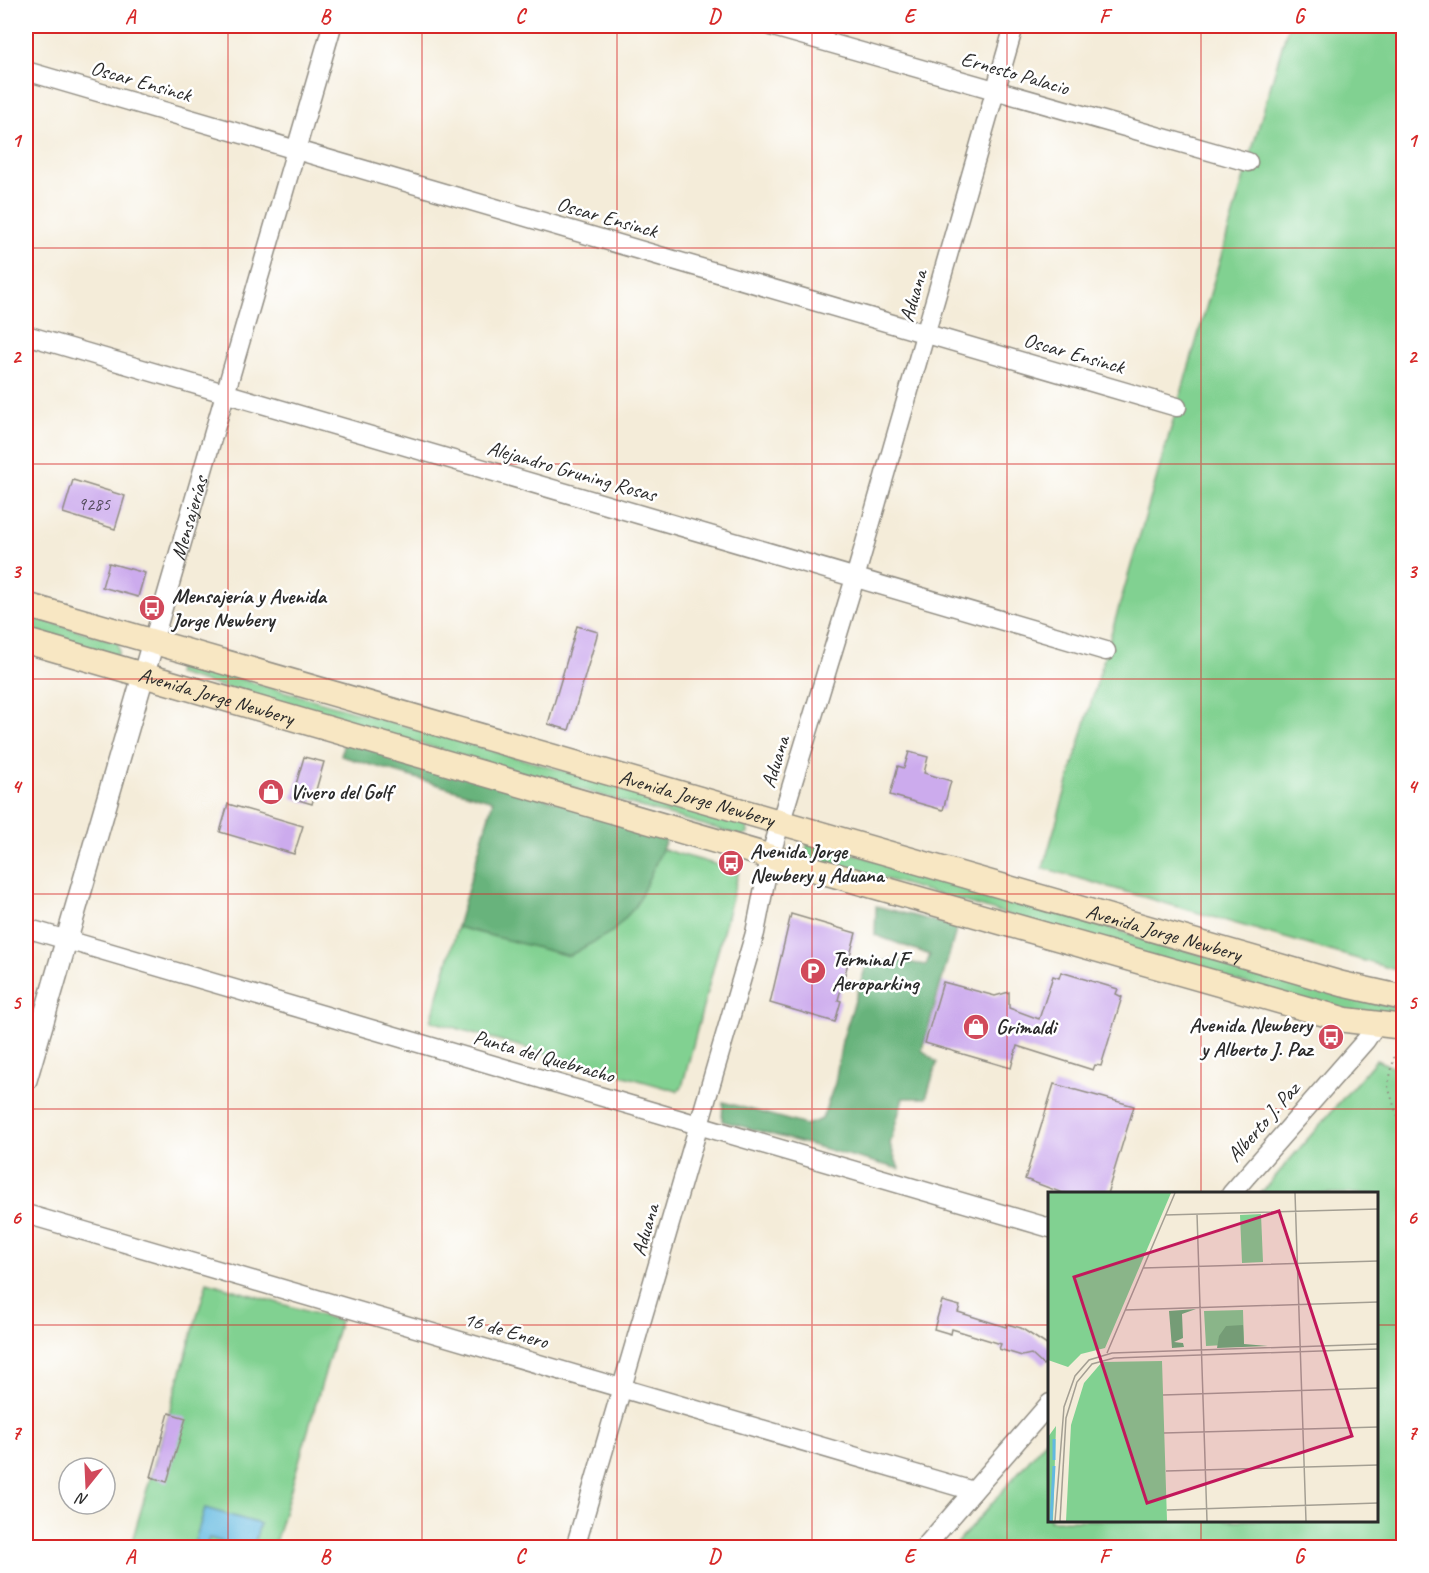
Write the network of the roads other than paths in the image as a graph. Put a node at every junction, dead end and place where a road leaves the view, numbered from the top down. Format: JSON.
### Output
{"nodes":[{"id":1,"x":332,"y":26,"type":"edge"},
{"id":2,"x":770,"y":26,"type":"edge"},
{"id":3,"x":1014,"y":26,"type":"edge"},
{"id":4,"x":26,"y":70,"type":"edge"},
{"id":5,"x":996,"y":91,"type":"junction"},
{"id":6,"x":296,"y":150,"type":"junction"},
{"id":7,"x":1248,"y":162,"type":"dead end"},
{"id":8,"x":926,"y":333,"type":"junction"},
{"id":9,"x":26,"y":334,"type":"edge"},
{"id":10,"x":225,"y":393,"type":"junction"},
{"id":11,"x":1177,"y":407,"type":"dead end"},
{"id":12,"x":855,"y":578,"type":"junction"},
{"id":13,"x":26,"y":605,"type":"edge"},
{"id":14,"x":26,"y":641,"type":"edge"},
{"id":15,"x":153,"y":642,"type":"junction"},
{"id":16,"x":1106,"y":651,"type":"dead end"},
{"id":17,"x":143,"y":675,"type":"junction"},
{"id":18,"x":780,"y":824,"type":"junction"},
{"id":19,"x":770,"y":857,"type":"junction"},
{"id":20,"x":26,"y":928,"type":"edge"},
{"id":21,"x":66,"y":940,"type":"junction"},
{"id":22,"x":1404,"y":998,"type":"edge"},
{"id":23,"x":1376,"y":1025,"type":"junction"},
{"id":24,"x":1402,"y":1027,"type":"edge"},
{"id":25,"x":26,"y":1080,"type":"edge"},
{"id":26,"x":700,"y":1125,"type":"junction"},
{"id":27,"x":1233,"y":1192,"type":"edge"},
{"id":28,"x":26,"y":1214,"type":"edge"},
{"id":29,"x":1048,"y":1227,"type":"edge"},
{"id":30,"x":622,"y":1387,"type":"junction"},
{"id":31,"x":1048,"y":1405,"type":"edge"},
{"id":32,"x":973,"y":1491,"type":"junction"},
{"id":33,"x":575,"y":1548,"type":"edge"},
{"id":34,"x":924,"y":1548,"type":"edge"}],
"edges":[{"from":1,"to":6,"type":"street","name":"Mensajerías"},
{"from":2,"to":5,"type":"street","name":"Ernesto Palacio"},
{"from":3,"to":5,"type":"street","name":"Aduana"},
{"from":4,"to":6,"type":"street","name":"Oscar Ensinck"},
{"from":5,"to":7,"type":"street","name":"Ernesto Palacio"},
{"from":5,"to":8,"type":"street","name":"Aduana"},
{"from":6,"to":8,"type":"street","name":"Oscar Ensinck"},
{"from":6,"to":10,"type":"street","name":"Mensajerías"},
{"from":8,"to":11,"type":"street","name":"Oscar Ensinck"},
{"from":8,"to":12,"type":"street","name":"Aduana"},
{"from":9,"to":10,"type":"street","name":"Alejandro Gruning Rosas"},
{"from":10,"to":12,"type":"street","name":"Alejandro Gruning Rosas"},
{"from":10,"to":15,"type":"street","name":"Mensajerías"},
{"from":12,"to":16,"type":"street","name":"Alejandro Gruning Rosas"},
{"from":12,"to":18,"type":"street","name":"Aduana"},
{"from":13,"to":15,"type":"main road","name":"Avenida Jorge Newbery"},
{"from":14,"to":17,"type":"main road","name":"Avenida Jorge Newbery"},
{"from":15,"to":17,"type":"street","name":"Mensajerías"},
{"from":15,"to":18,"type":"main road","name":"Avenida Jorge Newbery"},
{"from":17,"to":19,"type":"main road","name":"Avenida Jorge Newbery"},
{"from":17,"to":21,"type":"street","name":"Mensajerías"},
{"from":18,"to":19,"type":"street","name":"Aduana"},
{"from":18,"to":22,"type":"main road","name":"Avenida Jorge Newbery"},
{"from":19,"to":23,"type":"main road","name":"Avenida Jorge Newbery"},
{"from":19,"to":26,"type":"street","name":"Aduana"},
{"from":20,"to":21,"type":"street","name":"Punta del Quebracho"},
{"from":21,"to":25,"type":"street","name":"Mensajerías"},
{"from":21,"to":26,"type":"street","name":"Punta del Quebracho"},
{"from":23,"to":24,"type":"main road","name":"Avenida Jorge Newbery"},
{"from":23,"to":27,"type":"street","name":"Alberto J. Paz"},
{"from":26,"to":29,"type":"street","name":"Punta del Quebracho"},
{"from":26,"to":30,"type":"street","name":"Aduana"},
{"from":28,"to":30,"type":"street","name":"16 de Enero"},
{"from":30,"to":32,"type":"street","name":"16 de Enero"},
{"from":30,"to":33,"type":"street","name":"Aduana"},
{"from":31,"to":32,"type":"street"},
{"from":32,"to":34,"type":"street"}]}
